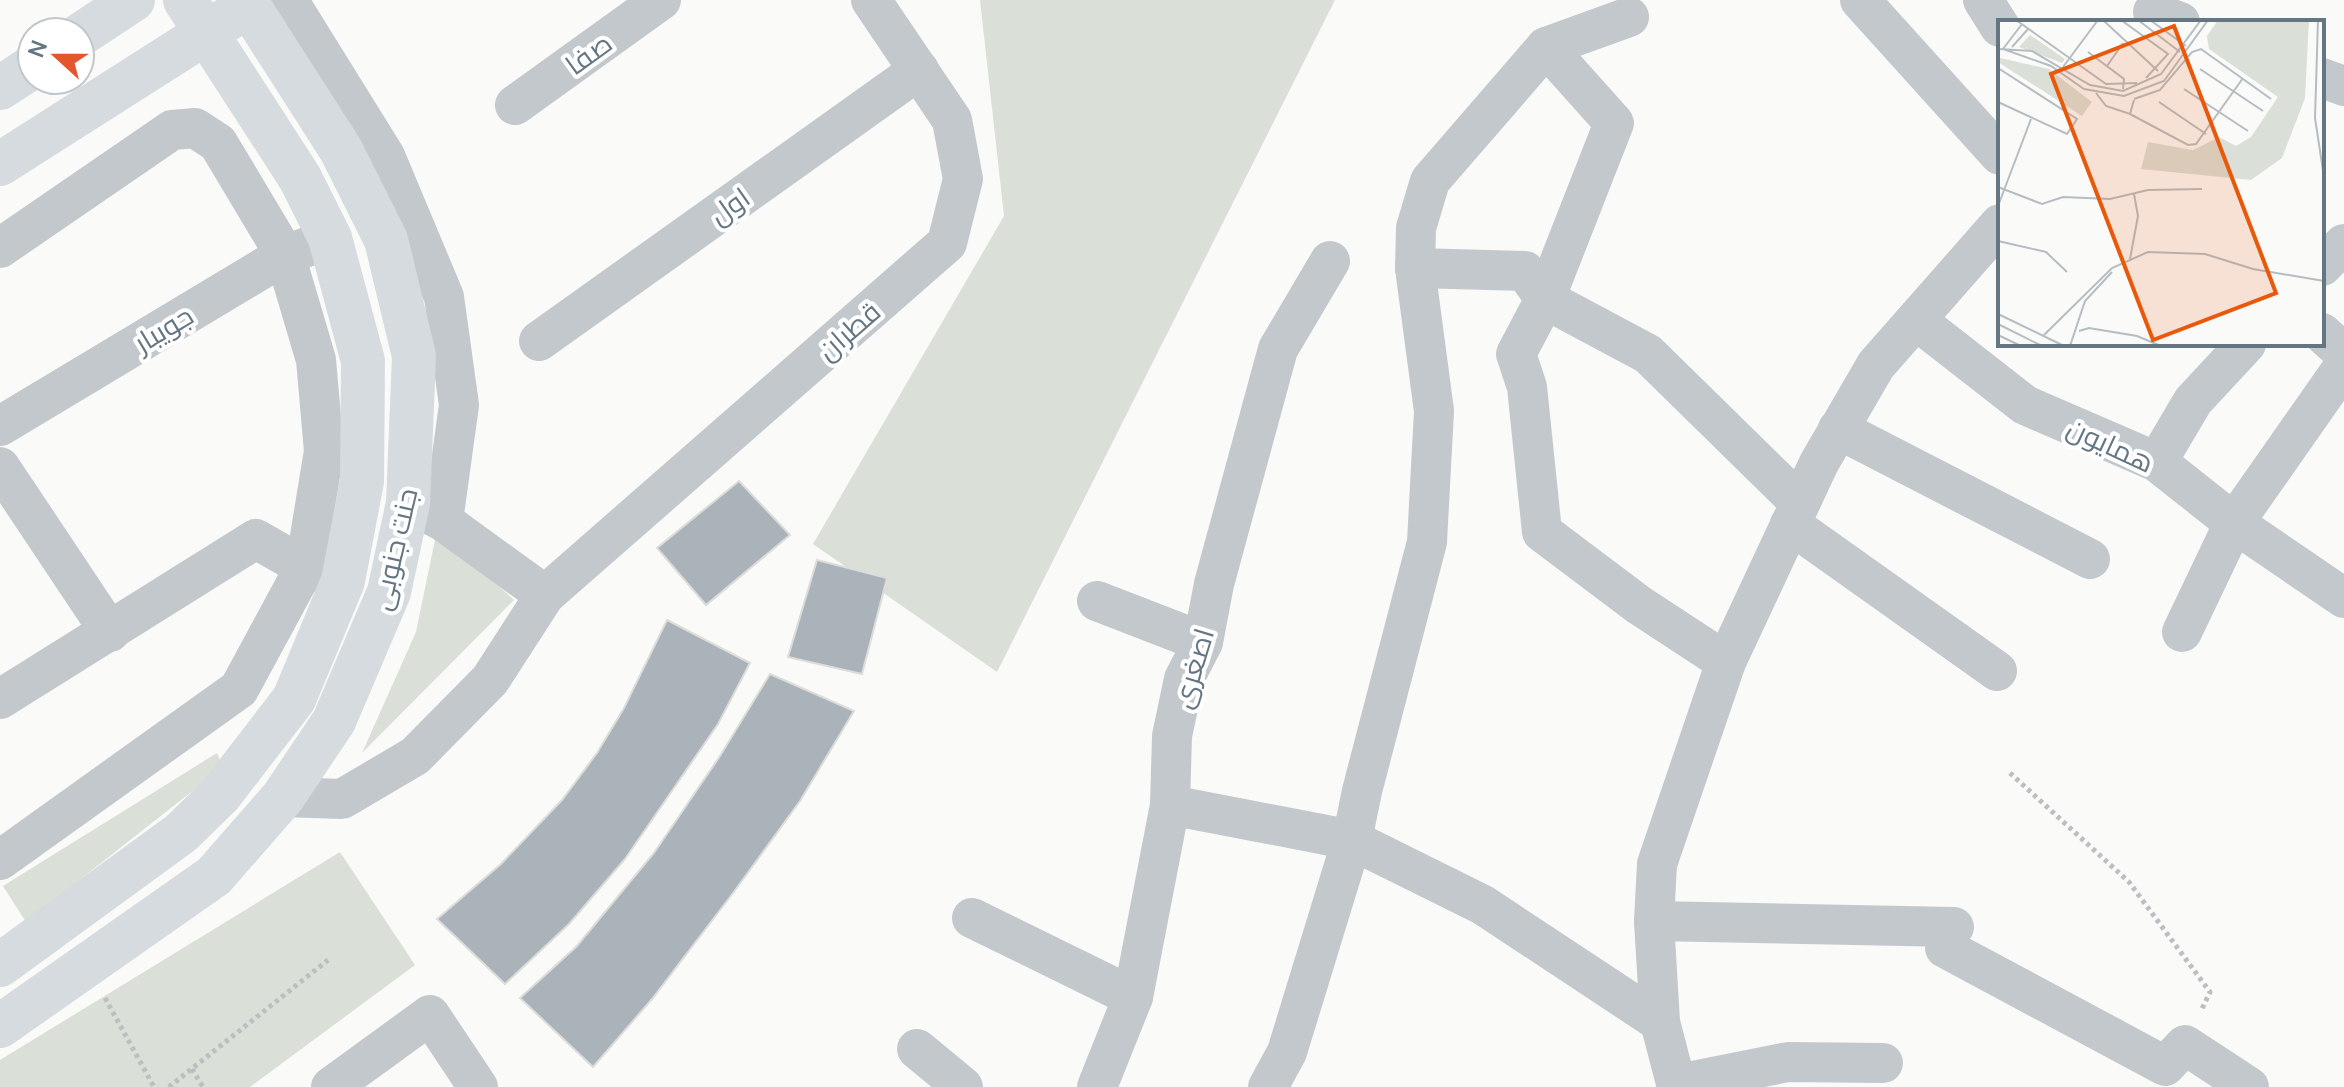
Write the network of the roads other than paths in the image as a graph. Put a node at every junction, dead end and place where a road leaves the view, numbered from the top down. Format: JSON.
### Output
{"nodes":[{"id":1,"x":133,"y":0,"type":"edge"},
{"id":2,"x":661,"y":0,"type":"edge"},
{"id":3,"x":871,"y":0,"type":"edge"},
{"id":4,"x":1860,"y":0,"type":"edge"},
{"id":5,"x":1983,"y":0,"type":"edge"},
{"id":6,"x":261,"y":2,"type":"edge"},
{"id":7,"x":196,"y":16,"type":"edge"},
{"id":8,"x":1629,"y":17,"type":"dead end"},
{"id":9,"x":96,"y":24,"type":"edge"},
{"id":10,"x":1998,"y":24,"type":"edge"},
{"id":11,"x":1546,"y":47,"type":"junction"},
{"id":12,"x":919,"y":70,"type":"junction"},
{"id":13,"x":2324,"y":79,"type":"edge"},
{"id":14,"x":2344,"y":86,"type":"edge"},
{"id":15,"x":515,"y":105,"type":"dead end"},
{"id":16,"x":1998,"y":153,"type":"edge"},
{"id":17,"x":0,"y":164,"type":"edge"},
{"id":18,"x":1998,"y":226,"type":"edge"},
{"id":19,"x":330,"y":238,"type":"junction"},
{"id":20,"x":2344,"y":244,"type":"edge"},
{"id":21,"x":0,"y":248,"type":"edge"},
{"id":22,"x":285,"y":255,"type":"junction"},
{"id":23,"x":1330,"y":261,"type":"dead end"},
{"id":24,"x":2324,"y":264,"type":"edge"},
{"id":25,"x":1415,"y":268,"type":"junction"},
{"id":26,"x":1545,"y":299,"type":"junction"},
{"id":27,"x":1916,"y":320,"type":"junction"},
{"id":28,"x":2324,"y":335,"type":"edge"},
{"id":29,"x":539,"y":341,"type":"dead end"},
{"id":30,"x":2244,"y":346,"type":"edge"},
{"id":31,"x":2344,"y":353,"type":"edge"},
{"id":32,"x":2344,"y":366,"type":"edge"},
{"id":33,"x":0,"y":426,"type":"edge"},
{"id":34,"x":1838,"y":429,"type":"junction"},
{"id":35,"x":2157,"y":462,"type":"junction"},
{"id":36,"x":0,"y":467,"type":"edge"},
{"id":37,"x":426,"y":512,"type":"junction"},
{"id":38,"x":1795,"y":514,"type":"junction"},
{"id":39,"x":2234,"y":523,"type":"junction"},
{"id":40,"x":2090,"y":559,"type":"dead end"},
{"id":41,"x":324,"y":574,"type":"junction"},
{"id":42,"x":545,"y":595,"type":"junction"},
{"id":43,"x":2344,"y":598,"type":"edge"},
{"id":44,"x":1097,"y":601,"type":"dead end"},
{"id":45,"x":110,"y":632,"type":"junction"},
{"id":46,"x":2182,"y":632,"type":"dead end"},
{"id":47,"x":1203,"y":642,"type":"junction"},
{"id":48,"x":1726,"y":662,"type":"junction"},
{"id":49,"x":1997,"y":671,"type":"dead end"},
{"id":50,"x":0,"y":699,"type":"edge"},
{"id":51,"x":283,"y":797,"type":"junction"},
{"id":52,"x":1170,"y":805,"type":"junction"},
{"id":53,"x":1352,"y":840,"type":"junction"},
{"id":54,"x":0,"y":860,"type":"edge"},
{"id":55,"x":972,"y":918,"type":"dead end"},
{"id":56,"x":1654,"y":921,"type":"junction"},
{"id":57,"x":0,"y":965,"type":"edge"},
{"id":58,"x":1133,"y":997,"type":"junction"},
{"id":59,"x":1660,"y":1022,"type":"junction"},
{"id":60,"x":0,"y":1026,"type":"edge"},
{"id":61,"x":917,"y":1049,"type":"dead end"},
{"id":62,"x":1883,"y":1063,"type":"dead end"},
{"id":63,"x":1677,"y":1086,"type":"edge"},
{"id":64,"x":331,"y":1087,"type":"edge"},
{"id":65,"x":478,"y":1087,"type":"edge"},
{"id":66,"x":963,"y":1087,"type":"edge"},
{"id":67,"x":1097,"y":1087,"type":"edge"},
{"id":68,"x":1268,"y":1087,"type":"edge"},
{"id":69,"x":2249,"y":1087,"type":"edge"}],
"edges":[{"from":1,"to":9,"type":"main road"},
{"from":2,"to":15,"type":"street","name":"صفا"},
{"from":3,"to":12,"type":"street","name":"قطران"},
{"from":4,"to":16,"type":"street"},
{"from":5,"to":10,"type":"street"},
{"from":6,"to":7,"type":"main road"},
{"from":6,"to":37,"type":"main road","name":"جنت جنوبی"},
{"from":7,"to":17,"type":"main road"},
{"from":7,"to":19,"type":"main road","name":"جنت جنوبی"},
{"from":8,"to":11,"type":"street"},
{"from":11,"to":25,"type":"street"},
{"from":11,"to":26,"type":"street"},
{"from":12,"to":29,"type":"street","name":"اول"},
{"from":12,"to":42,"type":"street","name":"قطران"},
{"from":13,"to":14,"type":"street"},
{"from":18,"to":27,"type":"street"},
{"from":19,"to":22,"type":"street","name":"جویبار"},
{"from":19,"to":41,"type":"main road","name":"جنت جنوبی"},
{"from":20,"to":24,"type":"street"},
{"from":21,"to":22,"type":"street"},
{"from":22,"to":33,"type":"street","name":"جویبار"},
{"from":22,"to":41,"type":"street"},
{"from":23,"to":47,"type":"street","name":"اصغری"},
{"from":25,"to":26,"type":"street"},
{"from":25,"to":53,"type":"street"},
{"from":26,"to":38,"type":"street"},
{"from":26,"to":48,"type":"street"},
{"from":27,"to":34,"type":"street"},
{"from":27,"to":35,"type":"street","name":"همایون"},
{"from":28,"to":31,"type":"street"},
{"from":30,"to":35,"type":"street"},
{"from":32,"to":39,"type":"street"},
{"from":34,"to":38,"type":"street"},
{"from":34,"to":40,"type":"street"},
{"from":35,"to":39,"type":"street","name":"همایون"},
{"from":36,"to":45,"type":"street"},
{"from":37,"to":42,"type":"street"},
{"from":37,"to":51,"type":"main road","name":"جنت جنوبی"},
{"from":38,"to":48,"type":"street"},
{"from":38,"to":49,"type":"street"},
{"from":39,"to":43,"type":"street","name":"همایون"},
{"from":39,"to":46,"type":"street"},
{"from":41,"to":45,"type":"street"},
{"from":41,"to":54,"type":"street"},
{"from":41,"to":57,"type":"main road","name":"جنت جنوبی"},
{"from":42,"to":51,"type":"street","name":"قطران"},
{"from":44,"to":47,"type":"street"},
{"from":45,"to":50,"type":"street"},
{"from":47,"to":52,"type":"street","name":"اصغری"},
{"from":48,"to":56,"type":"street"},
{"from":51,"to":60,"type":"main road","name":"جنت جنوبی"},
{"from":52,"to":53,"type":"street"},
{"from":52,"to":58,"type":"street","name":"اصغری"},
{"from":53,"to":59,"type":"street"},
{"from":53,"to":68,"type":"street"},
{"from":55,"to":58,"type":"street"},
{"from":56,"to":59,"type":"street"},
{"from":56,"to":69,"type":"street"},
{"from":58,"to":67,"type":"street","name":"اصغری"},
{"from":59,"to":63,"type":"street"},
{"from":61,"to":66,"type":"street"},
{"from":62,"to":63,"type":"street"},
{"from":64,"to":65,"type":"street"}]}
